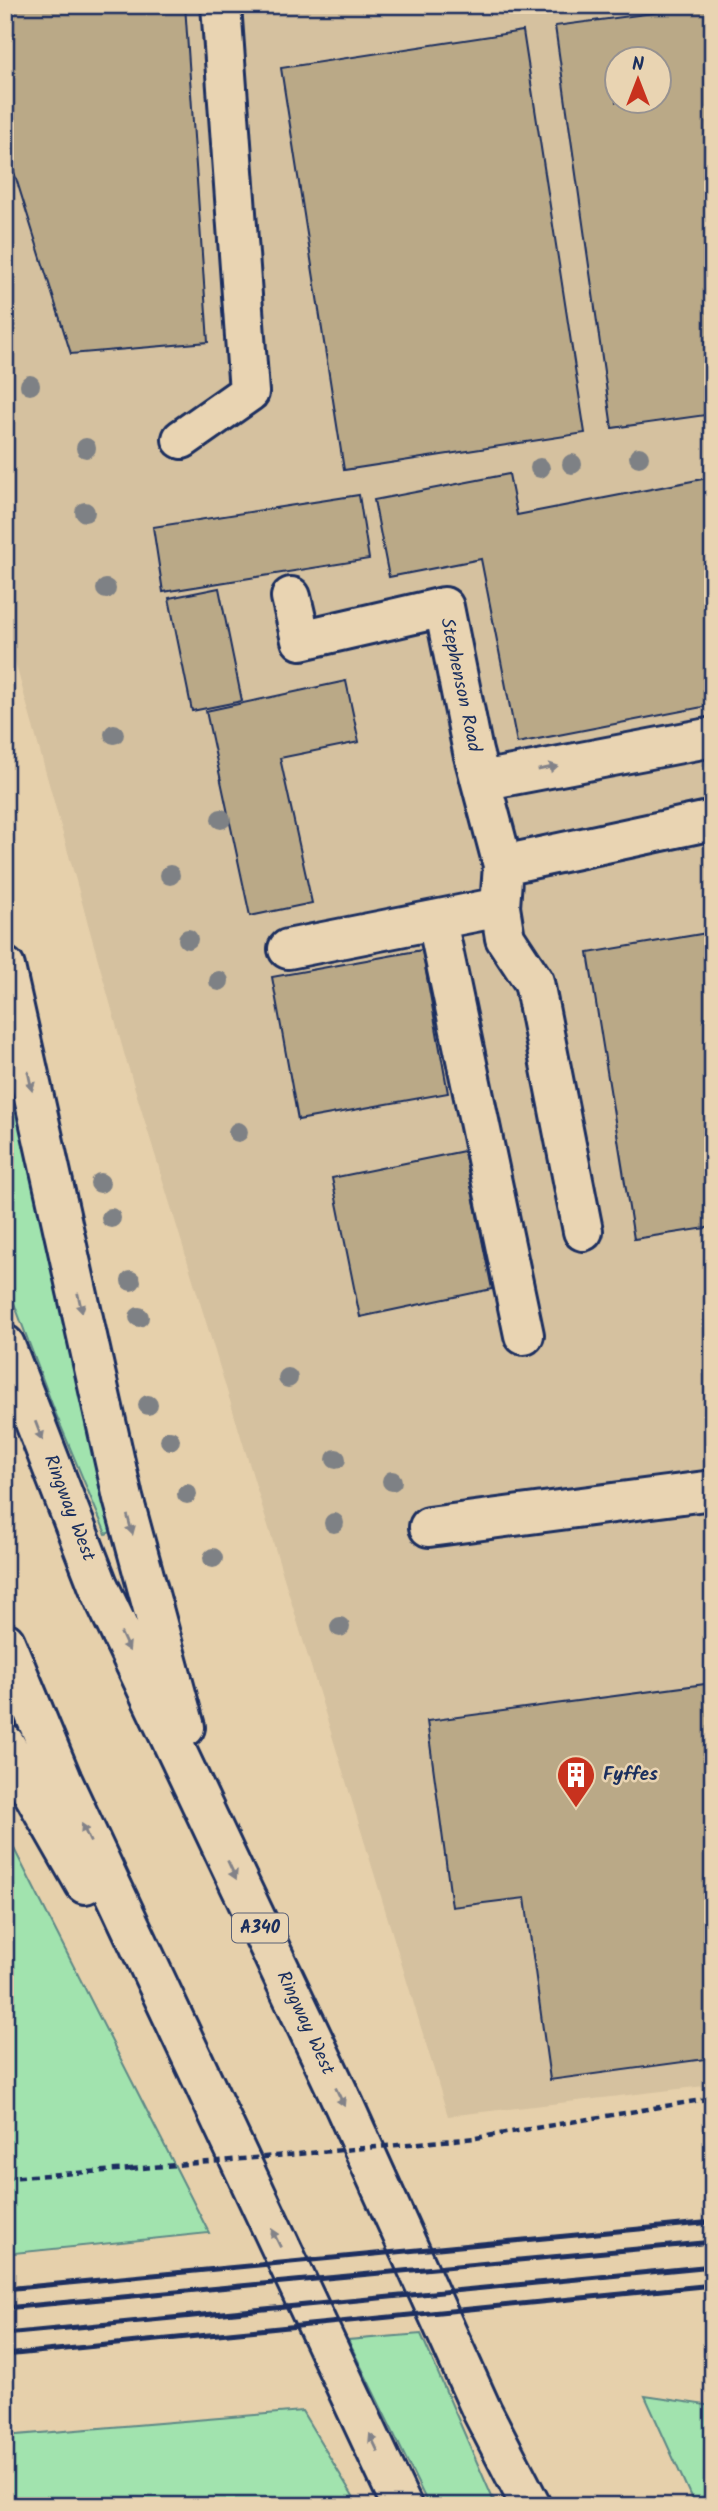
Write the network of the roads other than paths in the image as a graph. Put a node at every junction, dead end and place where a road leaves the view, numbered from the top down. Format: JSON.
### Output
{"nodes":[{"id":1,"x":221,"y":5,"type":"edge"},
{"id":2,"x":182,"y":439,"type":"dead end"},
{"id":3,"x":291,"y":597,"type":"dead end"},
{"id":4,"x":713,"y":737,"type":"edge"},
{"id":5,"x":481,"y":780,"type":"junction"},
{"id":6,"x":713,"y":820,"type":"edge"},
{"id":7,"x":503,"y":865,"type":"junction"},
{"id":8,"x":500,"y":907,"type":"junction"},
{"id":9,"x":437,"y":921,"type":"junction"},
{"id":10,"x":288,"y":949,"type":"dead end"},
{"id":11,"x":5,"y":967,"type":"edge"},
{"id":12,"x":583,"y":1231,"type":"dead end"},
{"id":13,"x":524,"y":1335,"type":"dead end"},
{"id":14,"x":5,"y":1345,"type":"edge"},
{"id":15,"x":713,"y":1490,"type":"edge"},
{"id":16,"x":429,"y":1527,"type":"dead end"},
{"id":17,"x":5,"y":1642,"type":"edge"},
{"id":18,"x":5,"y":1744,"type":"edge"},
{"id":19,"x":211,"y":1825,"type":"junction"},
{"id":20,"x":223,"y":2126,"type":"junction"},
{"id":21,"x":402,"y":2506,"type":"edge"},
{"id":22,"x":531,"y":2506,"type":"edge"}],
"edges":[{"from":1,"to":2,"type":"main road"},
{"from":3,"to":5,"type":"main road","name":"Stephenson Road"},
{"from":5,"to":4,"type":"main road","one_way":true},
{"from":5,"to":7,"type":"main road","name":"Stephenson Road"},
{"from":6,"to":7,"type":"main road"},
{"from":7,"to":8,"type":"main road","name":"Stephenson Road"},
{"from":8,"to":9,"type":"main road"},
{"from":8,"to":12,"type":"main road","name":"Stephenson Road"},
{"from":9,"to":10,"type":"main road"},
{"from":9,"to":13,"type":"main road"},
{"from":11,"to":19,"type":"main road","one_way":true},
{"from":14,"to":19,"type":"main road","name":"Ringway West","number":"A340","one_way":true},
{"from":15,"to":16,"type":"main road"},
{"from":20,"to":17,"type":"main road","one_way":true},
{"from":18,"to":20,"type":"main road"},
{"from":19,"to":22,"type":"main road","name":"Ringway West","number":"A340","one_way":true},
{"from":21,"to":20,"type":"main road","one_way":true}]}
